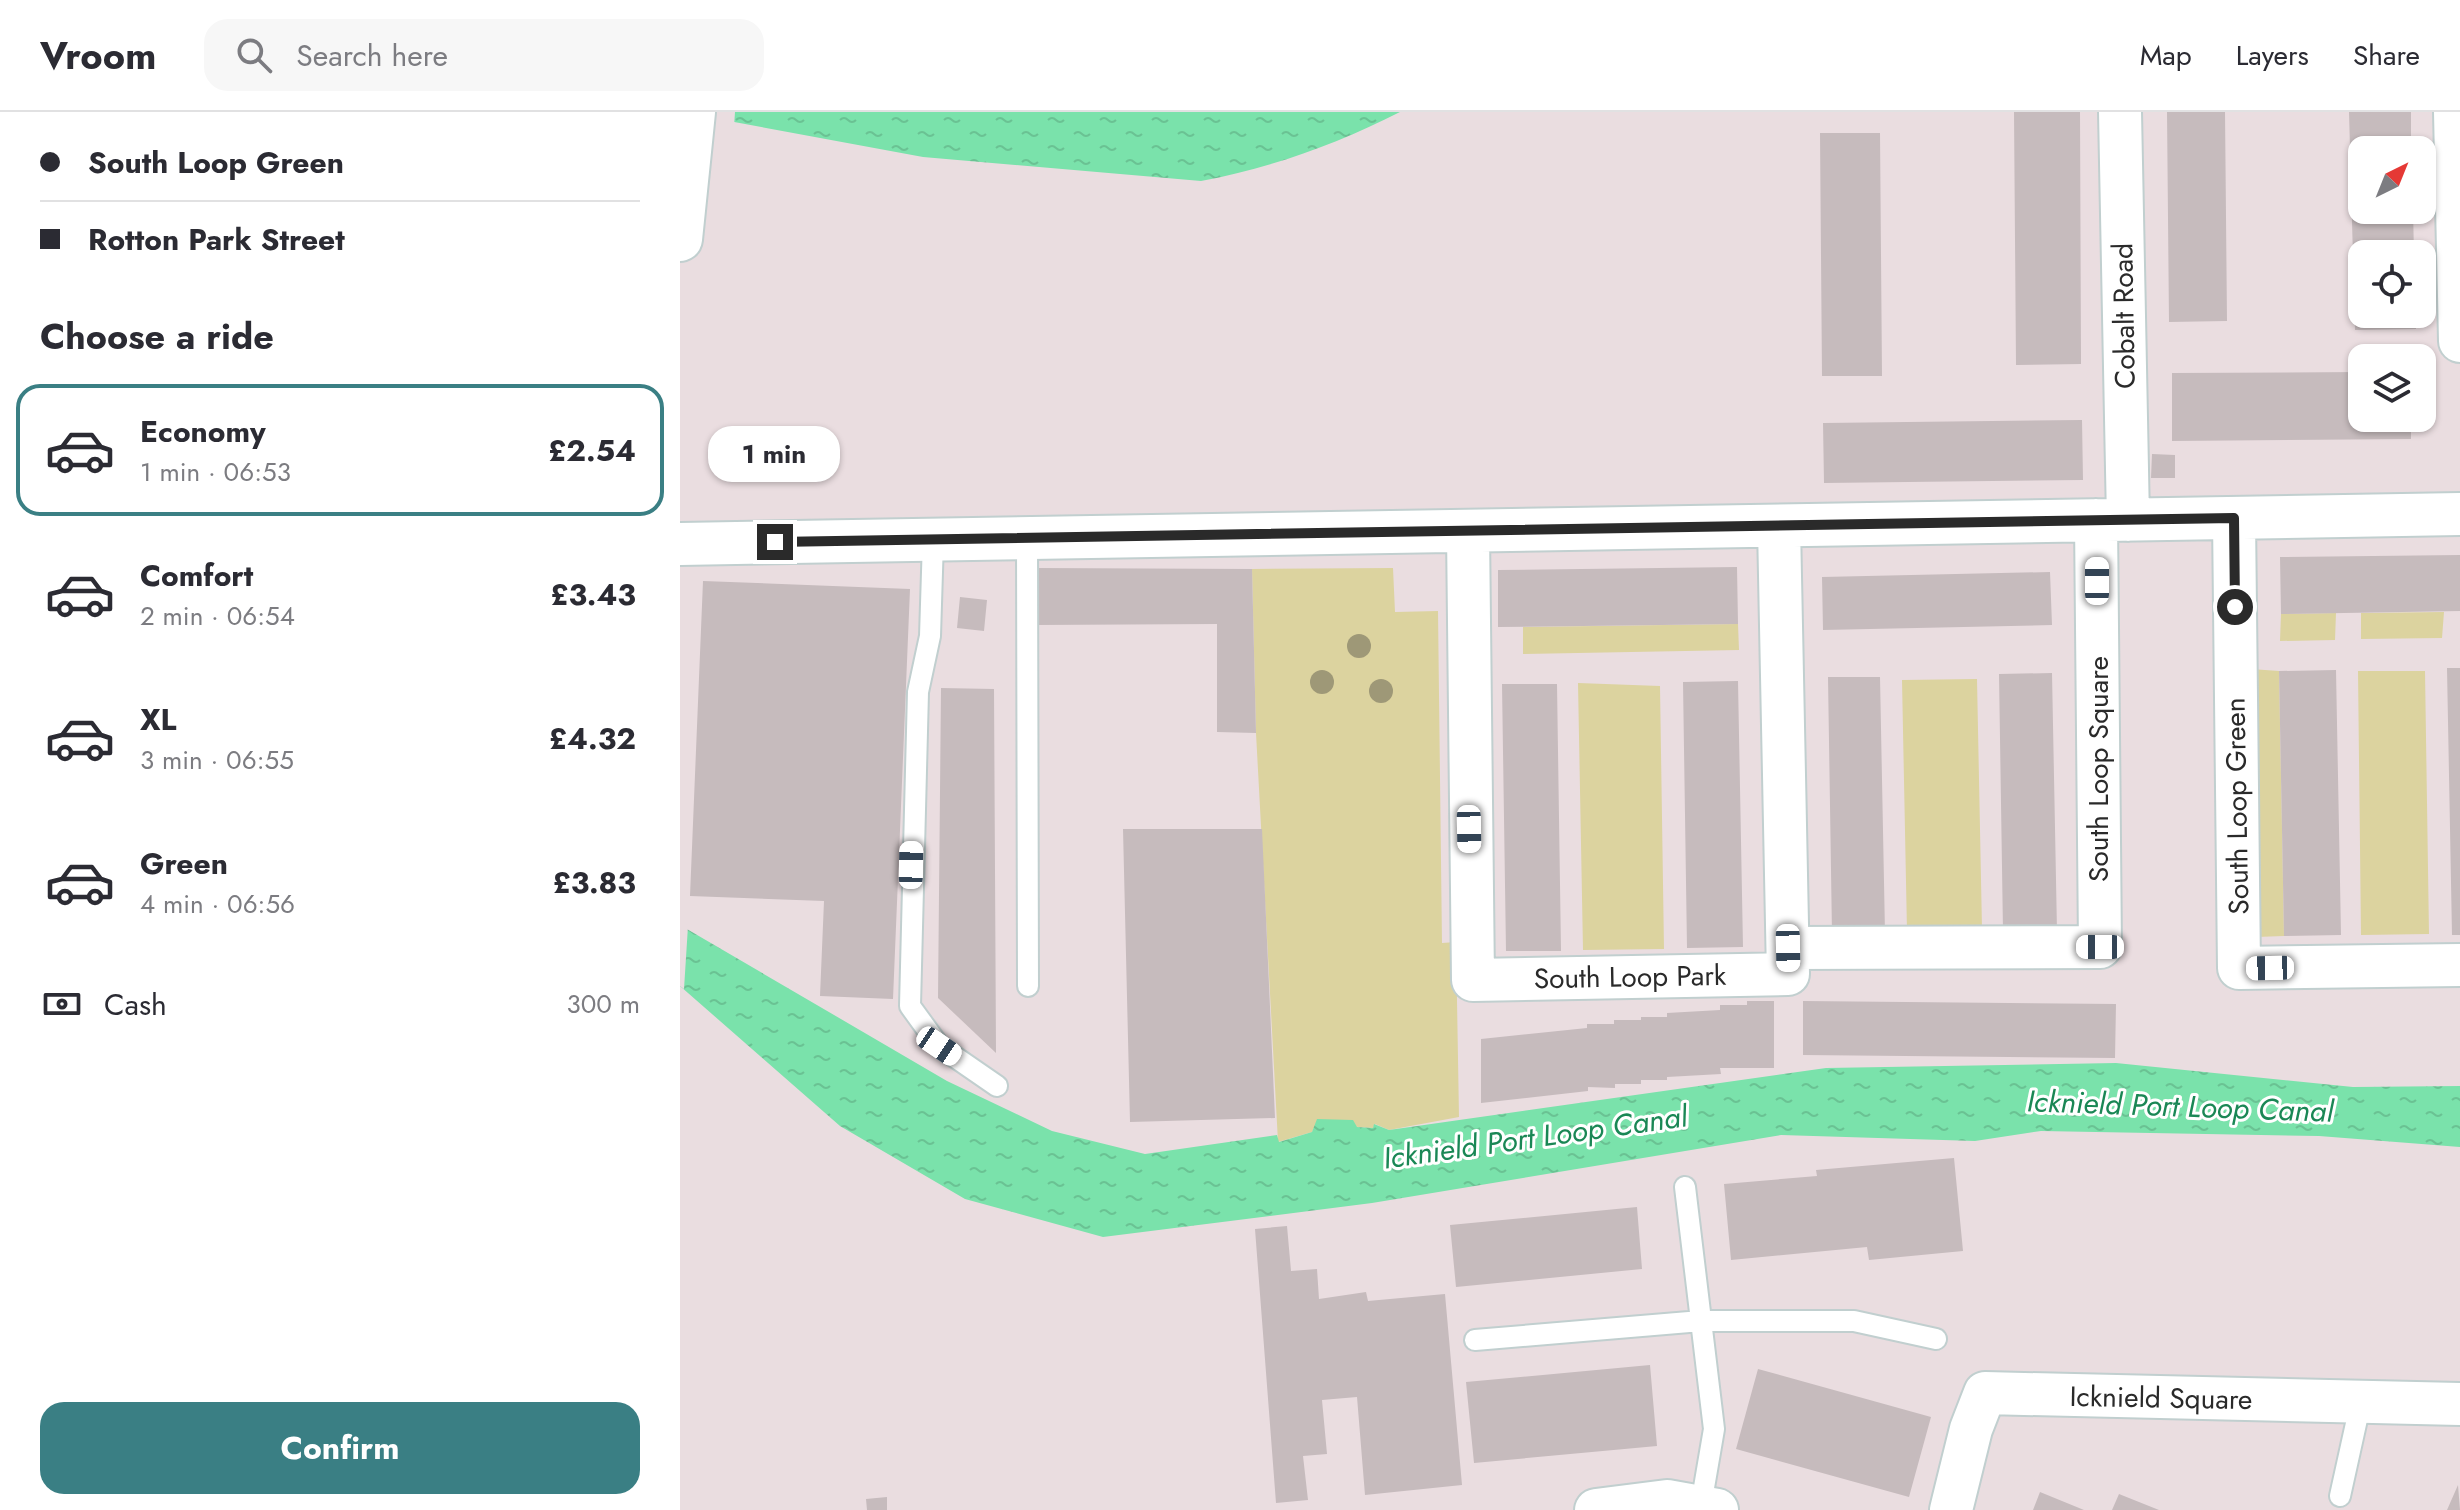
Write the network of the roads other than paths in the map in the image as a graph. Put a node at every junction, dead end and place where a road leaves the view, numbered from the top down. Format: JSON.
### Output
{"nodes":[{"id":1,"x":2120,"y":112,"type":"edge"},
{"id":2,"x":2455,"y":112,"type":"edge"},
{"id":3,"x":692,"y":128,"type":"edge"},
{"id":4,"x":680,"y":239,"type":"edge"},
{"id":5,"x":2460,"y":341,"type":"edge"},
{"id":6,"x":2460,"y":514,"type":"edge"},
{"id":7,"x":2234,"y":518,"type":"junction"},
{"id":8,"x":2112,"y":520,"type":"junction"},
{"id":9,"x":1779,"y":526,"type":"junction"},
{"id":10,"x":1468,"y":531,"type":"junction"},
{"id":11,"x":1027,"y":538,"type":"junction"},
{"id":12,"x":933,"y":540,"type":"junction"},
{"id":13,"x":680,"y":544,"type":"edge"},
{"id":14,"x":1788,"y":948,"type":"junction"},
{"id":15,"x":2460,"y":965,"type":"edge"},
{"id":16,"x":1028,"y":986,"type":"dead end"},
{"id":17,"x":997,"y":1086,"type":"dead end"},
{"id":18,"x":1685,"y":1187,"type":"dead end"},
{"id":19,"x":1701,"y":1321,"type":"junction"},
{"id":20,"x":1936,"y":1339,"type":"dead end"},
{"id":21,"x":1475,"y":1340,"type":"dead end"},
{"id":22,"x":2361,"y":1401,"type":"junction"},
{"id":23,"x":2460,"y":1404,"type":"edge"},
{"id":24,"x":2340,"y":1496,"type":"dead end"},
{"id":25,"x":1709,"y":1508,"type":"edge"},
{"id":26,"x":1596,"y":1510,"type":"edge"},
{"id":27,"x":1951,"y":1510,"type":"edge"}],
"edges":[{"from":1,"to":8,"type":"street","name":"Cobalt Road"},
{"from":2,"to":5,"type":"street"},
{"from":3,"to":4,"type":"main road"},
{"from":6,"to":7,"type":"street"},
{"from":7,"to":8,"type":"street"},
{"from":7,"to":15,"type":"street","name":"South Loop Green"},
{"from":8,"to":9,"type":"street"},
{"from":8,"to":14,"type":"street","name":"South Loop Square"},
{"from":9,"to":10,"type":"street"},
{"from":9,"to":14,"type":"street","name":"South Loop Park"},
{"from":10,"to":11,"type":"street"},
{"from":10,"to":14,"type":"street","name":"South Loop Park"},
{"from":11,"to":12,"type":"street"},
{"from":11,"to":16,"type":"lane"},
{"from":12,"to":13,"type":"street"},
{"from":12,"to":17,"type":"lane"},
{"from":18,"to":19,"type":"lane"},
{"from":19,"to":20,"type":"lane"},
{"from":19,"to":21,"type":"lane"},
{"from":19,"to":25,"type":"lane"},
{"from":22,"to":23,"type":"street","name":"Icknield Square"},
{"from":22,"to":24,"type":"lane"},
{"from":22,"to":27,"type":"street","name":"Icknield Square"},
{"from":25,"to":26,"type":"street"}]}
